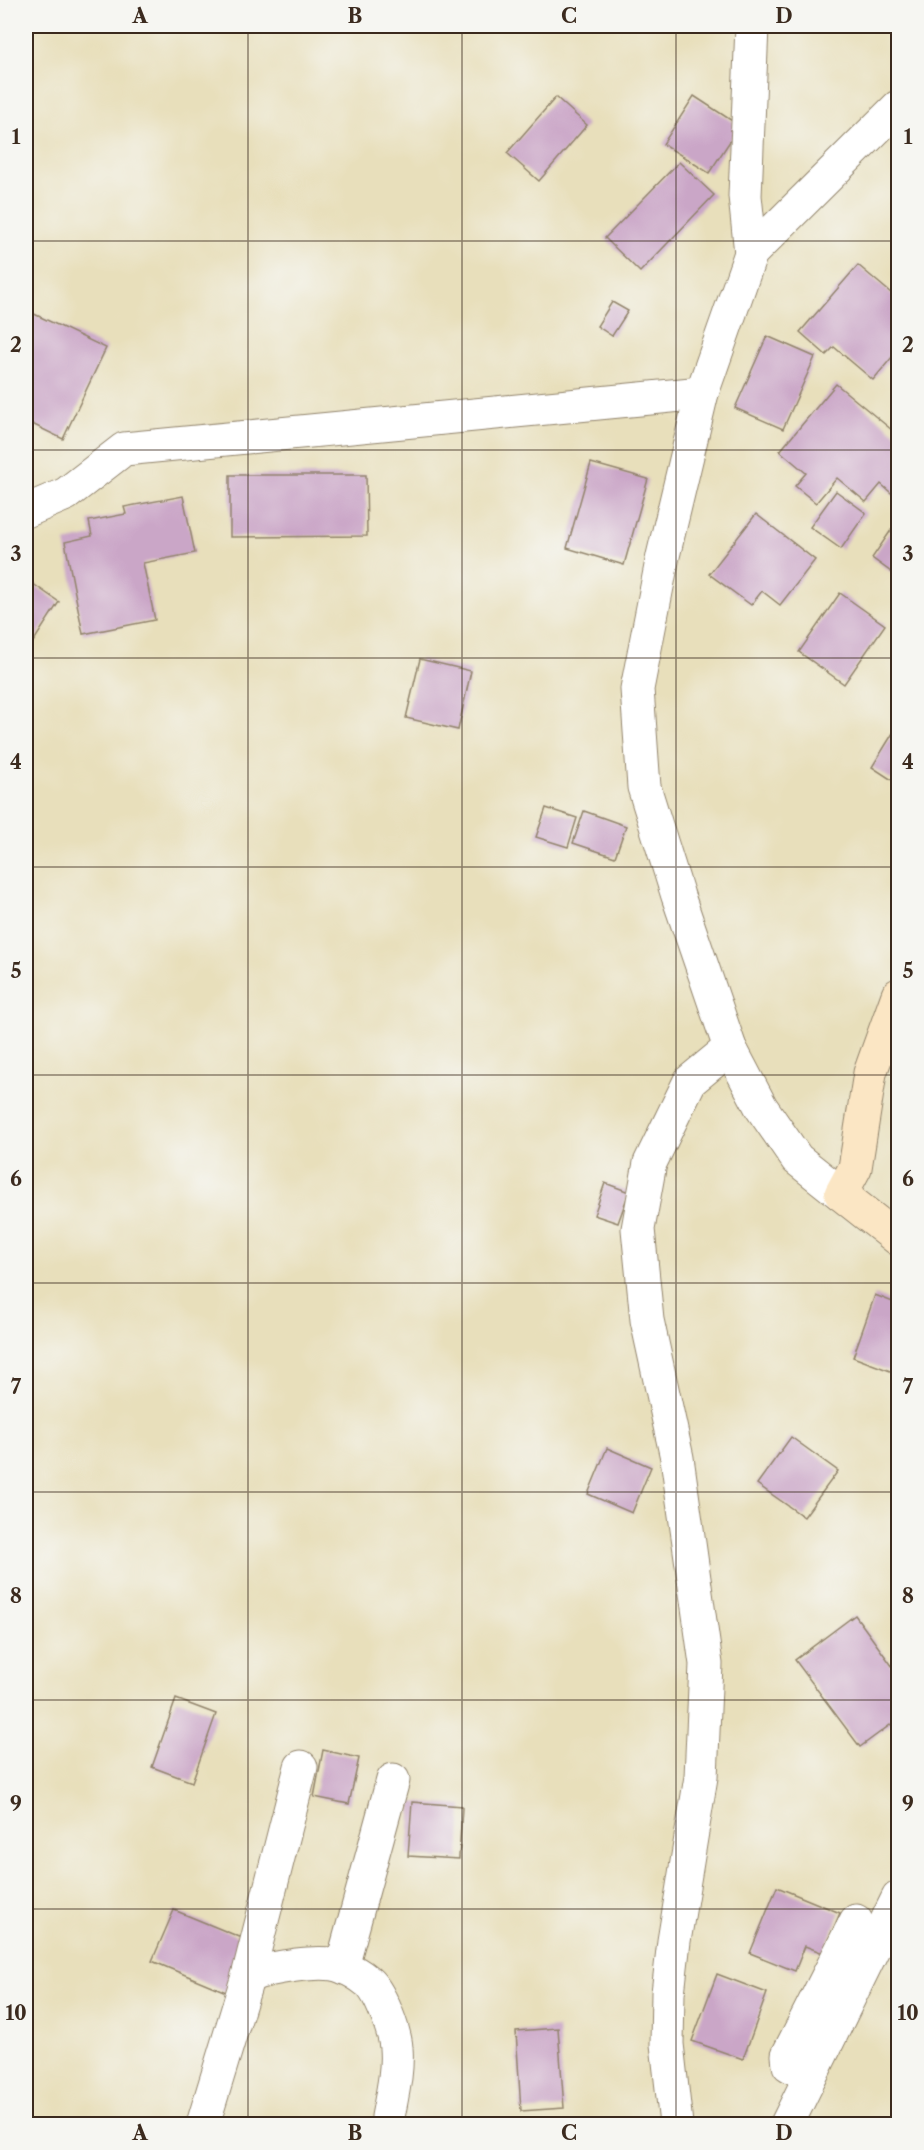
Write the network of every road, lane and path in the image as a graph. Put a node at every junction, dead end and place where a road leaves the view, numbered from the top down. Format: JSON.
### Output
{"nodes":[{"id":1,"x":752,"y":26,"type":"edge"},
{"id":2,"x":898,"y":107,"type":"edge"},
{"id":3,"x":751,"y":253,"type":"junction"},
{"id":4,"x":702,"y":393,"type":"junction"},
{"id":5,"x":26,"y":511,"type":"edge"},
{"id":6,"x":898,"y":995,"type":"edge"},
{"id":7,"x":730,"y":1048,"type":"junction"},
{"id":8,"x":841,"y":1194,"type":"junction"},
{"id":9,"x":898,"y":1239,"type":"edge"},
{"id":10,"x":301,"y":1767,"type":"dead end"},
{"id":11,"x":393,"y":1780,"type":"dead end"},
{"id":12,"x":898,"y":1898,"type":"edge"},
{"id":13,"x":856,"y":1921,"type":"dead end"},
{"id":14,"x":342,"y":1966,"type":"junction"},
{"id":15,"x":248,"y":1976,"type":"junction"},
{"id":16,"x":810,"y":2077,"type":"junction"},
{"id":17,"x":388,"y":2117,"type":"dead end"},
{"id":18,"x":202,"y":2124,"type":"edge"},
{"id":19,"x":676,"y":2124,"type":"edge"},
{"id":20,"x":787,"y":2124,"type":"edge"}],
"edges":[{"from":1,"to":3,"type":"street"},
{"from":2,"to":3,"type":"street"},
{"from":3,"to":4,"type":"street"},
{"from":4,"to":5,"type":"street"},
{"from":4,"to":7,"type":"street"},
{"from":6,"to":8,"type":"main road"},
{"from":7,"to":8,"type":"street"},
{"from":7,"to":19,"type":"street"},
{"from":8,"to":9,"type":"main road"},
{"from":10,"to":15,"type":"street"},
{"from":11,"to":14,"type":"street"},
{"from":12,"to":16,"type":"street"},
{"from":13,"to":16,"type":"street"},
{"from":14,"to":15,"type":"street"},
{"from":14,"to":17,"type":"street"},
{"from":15,"to":18,"type":"street"},
{"from":16,"to":20,"type":"street"}]}
